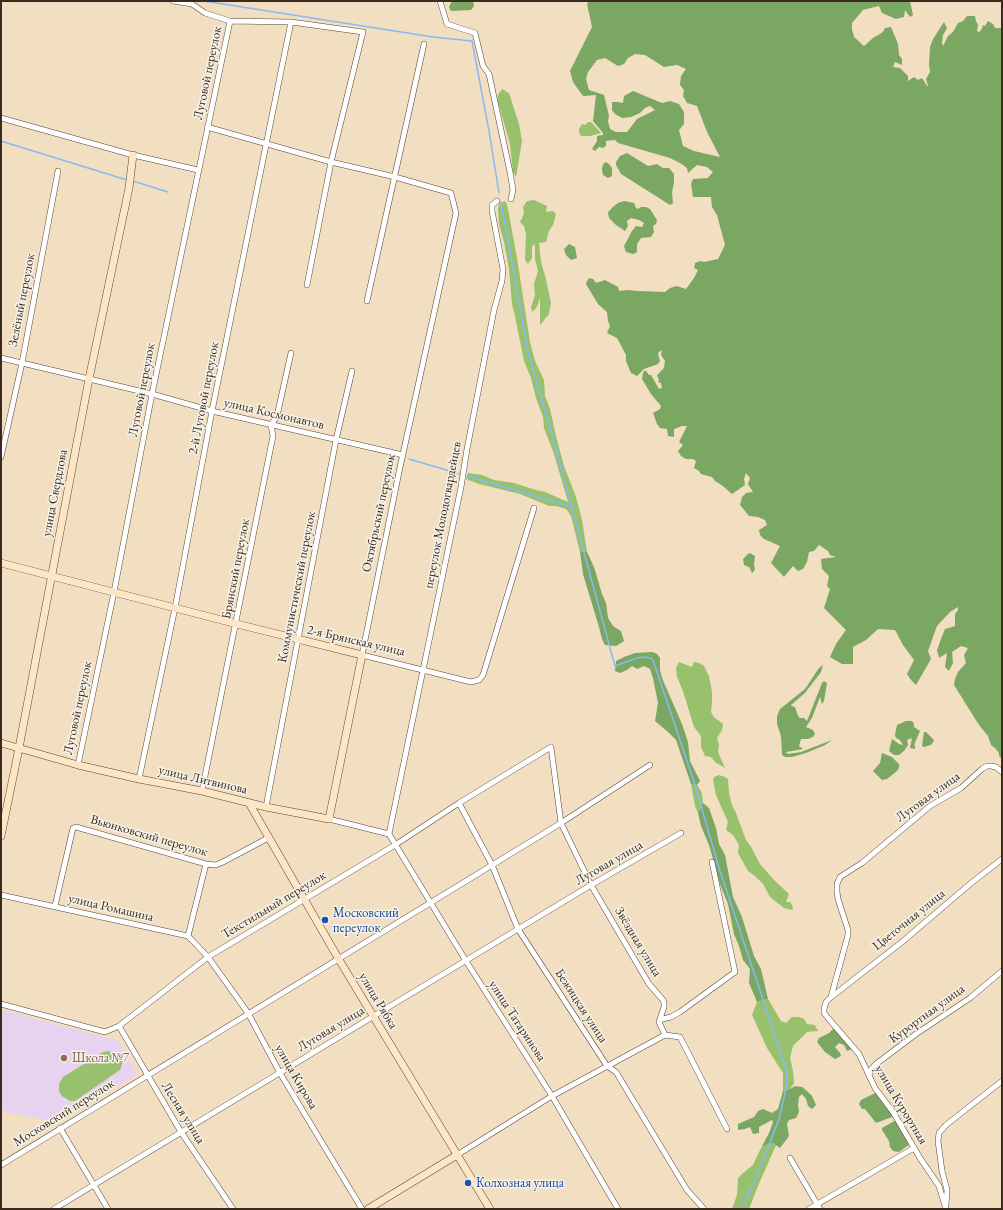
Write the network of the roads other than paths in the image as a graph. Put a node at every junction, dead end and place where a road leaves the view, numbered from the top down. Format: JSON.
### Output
{"nodes":[{"id":1,"x":173,"y":1,"type":"edge"},
{"id":2,"x":440,"y":1,"type":"edge"},
{"id":3,"x":230,"y":21,"type":"junction"},
{"id":4,"x":291,"y":22,"type":"junction"},
{"id":5,"x":424,"y":44,"type":"dead end"},
{"id":6,"x":1,"y":118,"type":"edge"},
{"id":7,"x":207,"y":127,"type":"junction"},
{"id":8,"x":267,"y":144,"type":"junction"},
{"id":9,"x":133,"y":155,"type":"junction"},
{"id":10,"x":330,"y":162,"type":"junction"},
{"id":11,"x":198,"y":170,"type":"junction"},
{"id":12,"x":58,"y":171,"type":"dead end"},
{"id":13,"x":395,"y":177,"type":"junction"},
{"id":14,"x":511,"y":199,"type":"dead end"},
{"id":15,"x":497,"y":201,"type":"dead end"},
{"id":16,"x":307,"y":285,"type":"dead end"},
{"id":17,"x":367,"y":301,"type":"dead end"},
{"id":18,"x":291,"y":353,"type":"dead end"},
{"id":19,"x":1,"y":358,"type":"edge"},
{"id":20,"x":22,"y":363,"type":"junction"},
{"id":21,"x":352,"y":371,"type":"dead end"},
{"id":22,"x":89,"y":379,"type":"junction"},
{"id":23,"x":152,"y":394,"type":"junction"},
{"id":24,"x":212,"y":411,"type":"junction"},
{"id":25,"x":271,"y":425,"type":"junction"},
{"id":26,"x":336,"y":440,"type":"junction"},
{"id":27,"x":403,"y":455,"type":"junction"},
{"id":28,"x":1,"y":457,"type":"edge"},
{"id":29,"x":534,"y":508,"type":"dead end"},
{"id":30,"x":1,"y":563,"type":"edge"},
{"id":31,"x":51,"y":576,"type":"junction"},
{"id":32,"x":114,"y":592,"type":"junction"},
{"id":33,"x":175,"y":608,"type":"junction"},
{"id":34,"x":236,"y":624,"type":"junction"},
{"id":35,"x":298,"y":640,"type":"junction"},
{"id":36,"x":362,"y":655,"type":"junction"},
{"id":37,"x":423,"y":670,"type":"junction"},
{"id":38,"x":1,"y":743,"type":"edge"},
{"id":39,"x":551,"y":747,"type":"joint"},
{"id":40,"x":19,"y":748,"type":"junction"},
{"id":41,"x":78,"y":765,"type":"junction"},
{"id":42,"x":650,"y":765,"type":"dead end"},
{"id":43,"x":1002,"y":772,"type":"edge"},
{"id":44,"x":139,"y":779,"type":"junction"},
{"id":45,"x":202,"y":791,"type":"junction"},
{"id":46,"x":249,"y":803,"type":"junction"},
{"id":47,"x":459,"y":803,"type":"junction"},
{"id":48,"x":266,"y":807,"type":"junction"},
{"id":49,"x":329,"y":819,"type":"junction"},
{"id":50,"x":561,"y":823,"type":"junction"},
{"id":51,"x":681,"y":833,"type":"dead end"},
{"id":52,"x":389,"y":834,"type":"junction"},
{"id":53,"x":1,"y":836,"type":"edge"},
{"id":54,"x":268,"y":838,"type":"junction"},
{"id":55,"x":395,"y":845,"type":"junction"},
{"id":56,"x":1002,"y":859,"type":"edge"},
{"id":57,"x":712,"y":862,"type":"dead end"},
{"id":58,"x":206,"y":864,"type":"junction"},
{"id":59,"x":492,"y":865,"type":"junction"},
{"id":60,"x":591,"y":885,"type":"junction"},
{"id":61,"x":1,"y":894,"type":"edge"},
{"id":62,"x":304,"y":900,"type":"junction"},
{"id":63,"x":430,"y":902,"type":"junction"},
{"id":64,"x":55,"y":906,"type":"junction"},
{"id":65,"x":518,"y":929,"type":"junction"},
{"id":66,"x":188,"y":936,"type":"junction"},
{"id":67,"x":208,"y":957,"type":"junction"},
{"id":68,"x":338,"y":958,"type":"junction"},
{"id":69,"x":466,"y":961,"type":"junction"},
{"id":70,"x":1002,"y":971,"type":"edge"},
{"id":71,"x":830,"y":998,"type":"junction"},
{"id":72,"x":1,"y":1004,"type":"edge"},
{"id":73,"x":248,"y":1014,"type":"junction"},
{"id":74,"x":373,"y":1016,"type":"junction"},
{"id":75,"x":659,"y":1022,"type":"junction"},
{"id":76,"x":119,"y":1026,"type":"junction"},
{"id":77,"x":665,"y":1035,"type":"junction"},
{"id":78,"x":607,"y":1066,"type":"junction"},
{"id":79,"x":280,"y":1073,"type":"junction"},
{"id":80,"x":147,"y":1074,"type":"junction"},
{"id":81,"x":869,"y":1077,"type":"junction"},
{"id":82,"x":1002,"y":1081,"type":"edge"},
{"id":83,"x":552,"y":1096,"type":"junction"},
{"id":84,"x":60,"y":1128,"type":"junction"},
{"id":85,"x":727,"y":1129,"type":"dead end"},
{"id":86,"x":181,"y":1132,"type":"junction"},
{"id":87,"x":914,"y":1148,"type":"junction"},
{"id":88,"x":457,"y":1155,"type":"junction"},
{"id":89,"x":790,"y":1158,"type":"dead end"},
{"id":90,"x":1,"y":1165,"type":"edge"},
{"id":91,"x":94,"y":1185,"type":"junction"},
{"id":92,"x":819,"y":1207,"type":"edge"},
{"id":93,"x":946,"y":1208,"type":"edge"},
{"id":94,"x":54,"y":1209,"type":"edge"},
{"id":95,"x":108,"y":1209,"type":"edge"},
{"id":96,"x":233,"y":1209,"type":"edge"},
{"id":97,"x":362,"y":1209,"type":"edge"},
{"id":98,"x":368,"y":1209,"type":"edge"},
{"id":99,"x":490,"y":1209,"type":"edge"},
{"id":100,"x":618,"y":1209,"type":"edge"},
{"id":101,"x":704,"y":1209,"type":"edge"},
{"id":102,"x":809,"y":1209,"type":"edge"}],
"edges":[{"from":1,"to":3,"type":"street"},
{"from":2,"to":14,"type":"street"},
{"from":3,"to":4,"type":"street"},
{"from":3,"to":7,"type":"street","name":"Луговой переулок"},
{"from":4,"to":8,"type":"street","name":"2-й Луговой переулок"},
{"from":4,"to":10,"type":"street"},
{"from":5,"to":13,"type":"street"},
{"from":6,"to":9,"type":"street"},
{"from":7,"to":8,"type":"street"},
{"from":7,"to":11,"type":"street","name":"Луговой переулок"},
{"from":8,"to":10,"type":"street"},
{"from":8,"to":24,"type":"street","name":"2-й Луговой переулок"},
{"from":9,"to":11,"type":"street"},
{"from":9,"to":22,"type":"street","name":"улица Свердлова"},
{"from":10,"to":13,"type":"street"},
{"from":10,"to":16,"type":"street"},
{"from":11,"to":23,"type":"street","name":"Луговой переулок"},
{"from":12,"to":20,"type":"street","name":"Зелёный переулок"},
{"from":13,"to":17,"type":"street"},
{"from":13,"to":27,"type":"street","name":"Октябрьский переулок"},
{"from":15,"to":37,"type":"street","name":"переулок Молодогвардейцев"},
{"from":18,"to":25,"type":"street","name":"Брянский переулок"},
{"from":19,"to":20,"type":"street","name":"улица Космонавтов"},
{"from":20,"to":22,"type":"street","name":"улица Космонавтов"},
{"from":20,"to":28,"type":"street","name":"Зелёный переулок"},
{"from":21,"to":26,"type":"street","name":"Коммунистический переулок"},
{"from":22,"to":23,"type":"street","name":"улица Космонавтов"},
{"from":22,"to":31,"type":"street","name":"улица Свердлова"},
{"from":23,"to":24,"type":"street","name":"улица Космонавтов"},
{"from":23,"to":32,"type":"street","name":"Луговой переулок"},
{"from":24,"to":25,"type":"street","name":"улица Космонавтов"},
{"from":24,"to":33,"type":"street","name":"2-й Луговой переулок"},
{"from":25,"to":26,"type":"street","name":"улица Космонавтов"},
{"from":25,"to":34,"type":"street","name":"Брянский переулок"},
{"from":26,"to":27,"type":"street","name":"улица Космонавтов"},
{"from":26,"to":35,"type":"street","name":"Коммунистический переулок"},
{"from":27,"to":36,"type":"street","name":"Октябрьский переулок"},
{"from":29,"to":37,"type":"street","name":"2-я Брянская улица"},
{"from":30,"to":31,"type":"street","name":"2-я Брянская улица"},
{"from":31,"to":32,"type":"street","name":"2-я Брянская улица"},
{"from":31,"to":40,"type":"street","name":"улица Свердлова"},
{"from":32,"to":33,"type":"street","name":"2-я Брянская улица"},
{"from":32,"to":41,"type":"street","name":"Луговой переулок"},
{"from":33,"to":34,"type":"street","name":"2-я Брянская улица"},
{"from":33,"to":44,"type":"street","name":"2-й Луговой переулок"},
{"from":34,"to":35,"type":"street","name":"2-я Брянская улица"},
{"from":34,"to":45,"type":"street","name":"Брянский переулок"},
{"from":35,"to":36,"type":"street","name":"2-я Брянская улица"},
{"from":35,"to":48,"type":"street","name":"Коммунистический переулок"},
{"from":36,"to":37,"type":"street","name":"2-я Брянская улица"},
{"from":36,"to":49,"type":"street","name":"Октябрьский переулок"},
{"from":37,"to":52,"type":"street","name":"переулок Молодогвардейцев"},
{"from":38,"to":40,"type":"street","name":"улица Литвинова"},
{"from":39,"to":47,"type":"street","name":"Текстильный переулок"},
{"from":39,"to":50,"type":"street","name":"Звёздная улица"},
{"from":40,"to":41,"type":"street","name":"улица Литвинова"},
{"from":40,"to":53,"type":"street","name":"улица Свердлова"},
{"from":41,"to":44,"type":"street","name":"улица Литвинова"},
{"from":42,"to":50,"type":"street","name":"Московский переулок"},
{"from":43,"to":71,"type":"street","name":"Луговая улица"},
{"from":44,"to":45,"type":"street","name":"улица Литвинова"},
{"from":45,"to":46,"type":"street","name":"улица Литвинова"},
{"from":46,"to":48,"type":"street","name":"улица Литвинова"},
{"from":46,"to":54,"type":"street","name":"улица Рябка"},
{"from":47,"to":55,"type":"street","name":"Текстильный переулок"},
{"from":47,"to":59,"type":"street","name":"Бежицкая улица"},
{"from":48,"to":49,"type":"street","name":"улица Литвинова"},
{"from":49,"to":52,"type":"street","name":"улица Литвинова"},
{"from":50,"to":59,"type":"street","name":"Московский переулок"},
{"from":50,"to":60,"type":"street","name":"Звёздная улица"},
{"from":51,"to":60,"type":"street","name":"Луговая улица"},
{"from":52,"to":55,"type":"street"},
{"from":54,"to":58,"type":"street","name":"Вьюнковский переулок"},
{"from":54,"to":62,"type":"street","name":"улица Рябка"},
{"from":55,"to":62,"type":"street","name":"Текстильный переулок"},
{"from":55,"to":63,"type":"street","name":"улица Татаринова"},
{"from":56,"to":71,"type":"street","name":"Цветочная улица"},
{"from":57,"to":75,"type":"street"},
{"from":58,"to":64,"type":"street","name":"Вьюнковский переулок"},
{"from":58,"to":66,"type":"street"},
{"from":59,"to":63,"type":"street","name":"Московский переулок"},
{"from":59,"to":65,"type":"street","name":"Бежицкая улица"},
{"from":60,"to":65,"type":"street","name":"Луговая улица"},
{"from":60,"to":75,"type":"street","name":"Звёздная улица"},
{"from":61,"to":64,"type":"street","name":"улица Ромашина"},
{"from":62,"to":67,"type":"street","name":"Текстильный переулок"},
{"from":62,"to":68,"type":"street","name":"улица Рябка"},
{"from":63,"to":68,"type":"street","name":"Московский переулок"},
{"from":63,"to":69,"type":"street","name":"улица Татаринова"},
{"from":64,"to":66,"type":"street","name":"улица Ромашина"},
{"from":65,"to":69,"type":"street","name":"Луговая улица"},
{"from":65,"to":78,"type":"street","name":"Бежицкая улица"},
{"from":66,"to":67,"type":"street"},
{"from":67,"to":73,"type":"street","name":"улица Кирова"},
{"from":67,"to":76,"type":"street","name":"Текстильный переулок"},
{"from":68,"to":73,"type":"street","name":"Московский переулок"},
{"from":68,"to":74,"type":"street","name":"улица Рябка"},
{"from":69,"to":74,"type":"street","name":"Луговая улица"},
{"from":69,"to":83,"type":"street","name":"улица Татаринова"},
{"from":70,"to":81,"type":"street","name":"Курортная улица"},
{"from":71,"to":81,"type":"street","name":"улица Курортная"},
{"from":72,"to":76,"type":"street","name":"Текстильный переулок"},
{"from":73,"to":79,"type":"street","name":"улица Кирова"},
{"from":73,"to":80,"type":"street","name":"Московский переулок"},
{"from":74,"to":79,"type":"street","name":"Луговая улица"},
{"from":74,"to":88,"type":"street","name":"улица Рябка"},
{"from":75,"to":77,"type":"street"},
{"from":76,"to":80,"type":"street","name":"Лесная улица"},
{"from":77,"to":78,"type":"street"},
{"from":77,"to":85,"type":"street"},
{"from":78,"to":83,"type":"street"},
{"from":78,"to":101,"type":"street","name":"Бежицкая улица"},
{"from":79,"to":86,"type":"street","name":"Луговая улица"},
{"from":79,"to":97,"type":"street","name":"улица Кирова"},
{"from":80,"to":84,"type":"street","name":"Московский переулок"},
{"from":80,"to":86,"type":"street","name":"Лесная улица"},
{"from":81,"to":87,"type":"street","name":"улица Курортная"},
{"from":82,"to":93,"type":"street"},
{"from":83,"to":88,"type":"street"},
{"from":83,"to":100,"type":"street","name":"улица Татаринова"},
{"from":84,"to":90,"type":"street","name":"Московский переулок"},
{"from":84,"to":91,"type":"street"},
{"from":86,"to":91,"type":"street","name":"Луговая улица"},
{"from":86,"to":96,"type":"street","name":"Лесная улица"},
{"from":87,"to":92,"type":"street"},
{"from":87,"to":93,"type":"street","name":"улица Курортная"},
{"from":88,"to":98,"type":"street"},
{"from":88,"to":99,"type":"street","name":"улица Рябка"},
{"from":89,"to":92,"type":"street"},
{"from":91,"to":94,"type":"street","name":"Луговая улица"},
{"from":91,"to":95,"type":"street"},
{"from":92,"to":102,"type":"street"}]}
